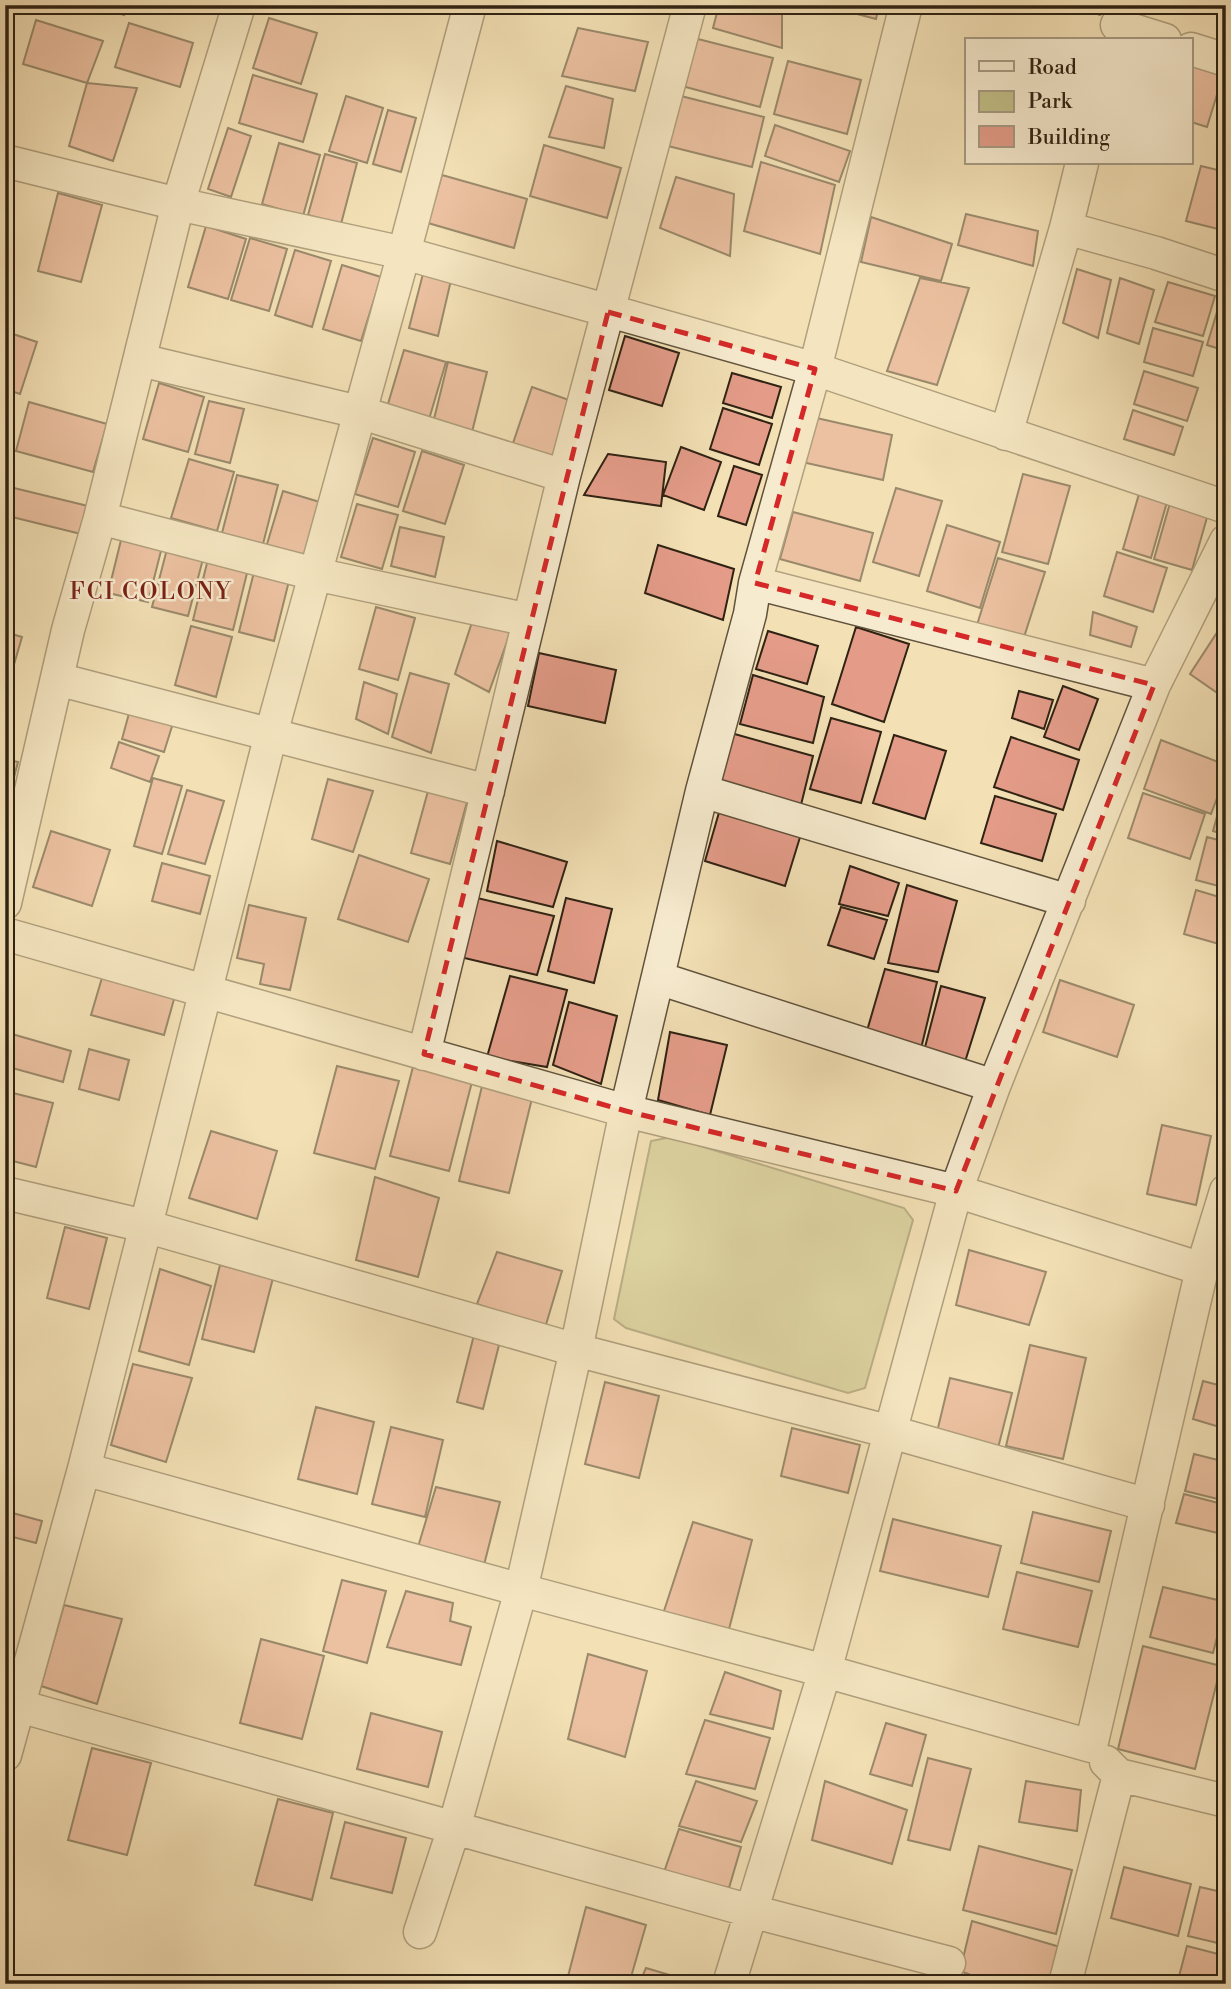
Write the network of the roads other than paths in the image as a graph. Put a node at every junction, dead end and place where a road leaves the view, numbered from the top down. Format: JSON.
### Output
{"nodes":[{"id":1,"x":239,"y":5,"type":"edge"},
{"id":2,"x":470,"y":5,"type":"edge"},
{"id":3,"x":690,"y":5,"type":"edge"},
{"id":4,"x":906,"y":5,"type":"edge"},
{"id":5,"x":1118,"y":23,"type":"edge"},
{"id":6,"x":1159,"y":38,"type":"edge"},
{"id":7,"x":1192,"y":49,"type":"edge"},
{"id":8,"x":1226,"y":60,"type":"edge"},
{"id":9,"x":5,"y":161,"type":"edge"},
{"id":10,"x":1083,"y":164,"type":"edge"},
{"id":11,"x":178,"y":204,"type":"junction"},
{"id":12,"x":1066,"y":228,"type":"junction"},
{"id":13,"x":404,"y":253,"type":"junction"},
{"id":14,"x":1226,"y":276,"type":"edge"},
{"id":15,"x":608,"y":312,"type":"junction"},
{"id":16,"x":140,"y":359,"type":"junction"},
{"id":17,"x":815,"y":369,"type":"junction"},
{"id":18,"x":359,"y":412,"type":"junction"},
{"id":19,"x":1006,"y":434,"type":"junction"},
{"id":20,"x":564,"y":476,"type":"junction"},
{"id":21,"x":1226,"y":507,"type":"edge"},
{"id":22,"x":100,"y":518,"type":"junction"},
{"id":23,"x":1226,"y":541,"type":"edge"},
{"id":24,"x":315,"y":574,"type":"junction"},
{"id":25,"x":755,"y":583,"type":"junction"},
{"id":26,"x":530,"y":620,"type":"junction"},
{"id":27,"x":57,"y":679,"type":"junction"},
{"id":28,"x":1154,"y":685,"type":"junction"},
{"id":29,"x":271,"y":734,"type":"junction"},
{"id":30,"x":488,"y":791,"type":"junction"},
{"id":31,"x":702,"y":791,"type":"junction"},
{"id":32,"x":1069,"y":901,"type":"junction"},
{"id":33,"x":5,"y":903,"type":"edge"},
{"id":34,"x":5,"y":934,"type":"edge"},
{"id":35,"x":658,"y":978,"type":"junction"},
{"id":36,"x":204,"y":992,"type":"junction"},
{"id":37,"x":424,"y":1054,"type":"junction"},
{"id":38,"x":994,"y":1086,"type":"junction"},
{"id":39,"x":626,"y":1111,"type":"junction"},
{"id":40,"x":957,"y":1191,"type":"junction"},
{"id":41,"x":1226,"y":1191,"type":"edge"},
{"id":42,"x":5,"y":1193,"type":"edge"},
{"id":43,"x":145,"y":1226,"type":"junction"},
{"id":44,"x":1202,"y":1269,"type":"junction"},
{"id":45,"x":576,"y":1350,"type":"junction"},
{"id":46,"x":891,"y":1433,"type":"junction"},
{"id":47,"x":84,"y":1469,"type":"junction"},
{"id":48,"x":1148,"y":1505,"type":"junction"},
{"id":49,"x":521,"y":1590,"type":"junction"},
{"id":50,"x":825,"y":1671,"type":"junction"},
{"id":51,"x":19,"y":1706,"type":"junction"},
{"id":52,"x":1091,"y":1746,"type":"junction"},
{"id":53,"x":5,"y":1755,"type":"edge"},
{"id":54,"x":1119,"y":1775,"type":"junction"},
{"id":55,"x":1226,"y":1801,"type":"edge"},
{"id":56,"x":454,"y":1828,"type":"junction"},
{"id":57,"x":751,"y":1911,"type":"junction"},
{"id":58,"x":420,"y":1933,"type":"dead end"},
{"id":59,"x":949,"y":1963,"type":"dead end"},
{"id":60,"x":729,"y":1984,"type":"edge"},
{"id":61,"x":1065,"y":1984,"type":"edge"}],
"edges":[{"from":1,"to":11,"type":"street"},
{"from":2,"to":13,"type":"street"},
{"from":3,"to":15,"type":"street"},
{"from":4,"to":17,"type":"street"},
{"from":5,"to":6,"type":"street"},
{"from":7,"to":8,"type":"street"},
{"from":9,"to":11,"type":"street"},
{"from":10,"to":12,"type":"street"},
{"from":11,"to":13,"type":"street"},
{"from":11,"to":16,"type":"street"},
{"from":12,"to":14,"type":"street"},
{"from":12,"to":19,"type":"street"},
{"from":13,"to":15,"type":"street"},
{"from":13,"to":18,"type":"street"},
{"from":15,"to":17,"type":"street"},
{"from":15,"to":20,"type":"street"},
{"from":16,"to":18,"type":"street"},
{"from":16,"to":22,"type":"street"},
{"from":17,"to":19,"type":"street"},
{"from":17,"to":25,"type":"street"},
{"from":18,"to":20,"type":"street"},
{"from":18,"to":24,"type":"street"},
{"from":19,"to":21,"type":"street"},
{"from":20,"to":26,"type":"street"},
{"from":22,"to":24,"type":"street"},
{"from":22,"to":27,"type":"street"},
{"from":23,"to":28,"type":"street"},
{"from":24,"to":26,"type":"street"},
{"from":24,"to":29,"type":"street"},
{"from":25,"to":28,"type":"street"},
{"from":25,"to":31,"type":"street"},
{"from":26,"to":30,"type":"street"},
{"from":27,"to":29,"type":"street"},
{"from":27,"to":33,"type":"street"},
{"from":28,"to":32,"type":"street"},
{"from":29,"to":30,"type":"street"},
{"from":29,"to":36,"type":"street"},
{"from":30,"to":37,"type":"street"},
{"from":31,"to":32,"type":"street"},
{"from":31,"to":35,"type":"street"},
{"from":32,"to":38,"type":"street"},
{"from":34,"to":36,"type":"street"},
{"from":35,"to":38,"type":"street"},
{"from":35,"to":39,"type":"street"},
{"from":36,"to":37,"type":"street"},
{"from":36,"to":43,"type":"street"},
{"from":37,"to":39,"type":"street"},
{"from":38,"to":40,"type":"street"},
{"from":39,"to":40,"type":"street"},
{"from":39,"to":45,"type":"street"},
{"from":40,"to":44,"type":"street"},
{"from":40,"to":46,"type":"street"},
{"from":41,"to":44,"type":"street"},
{"from":42,"to":43,"type":"street"},
{"from":43,"to":45,"type":"street"},
{"from":43,"to":47,"type":"street"},
{"from":44,"to":48,"type":"street"},
{"from":45,"to":46,"type":"street"},
{"from":45,"to":49,"type":"street"},
{"from":46,"to":48,"type":"street"},
{"from":46,"to":50,"type":"street"},
{"from":47,"to":49,"type":"street"},
{"from":47,"to":51,"type":"street"},
{"from":48,"to":52,"type":"street"},
{"from":49,"to":50,"type":"street"},
{"from":49,"to":56,"type":"street"},
{"from":50,"to":52,"type":"street"},
{"from":50,"to":57,"type":"street"},
{"from":51,"to":53,"type":"street"},
{"from":51,"to":56,"type":"street"},
{"from":52,"to":54,"type":"street"},
{"from":54,"to":55,"type":"street"},
{"from":54,"to":61,"type":"street"},
{"from":56,"to":57,"type":"street"},
{"from":56,"to":58,"type":"street"},
{"from":57,"to":59,"type":"street"},
{"from":57,"to":60,"type":"street"}]}
